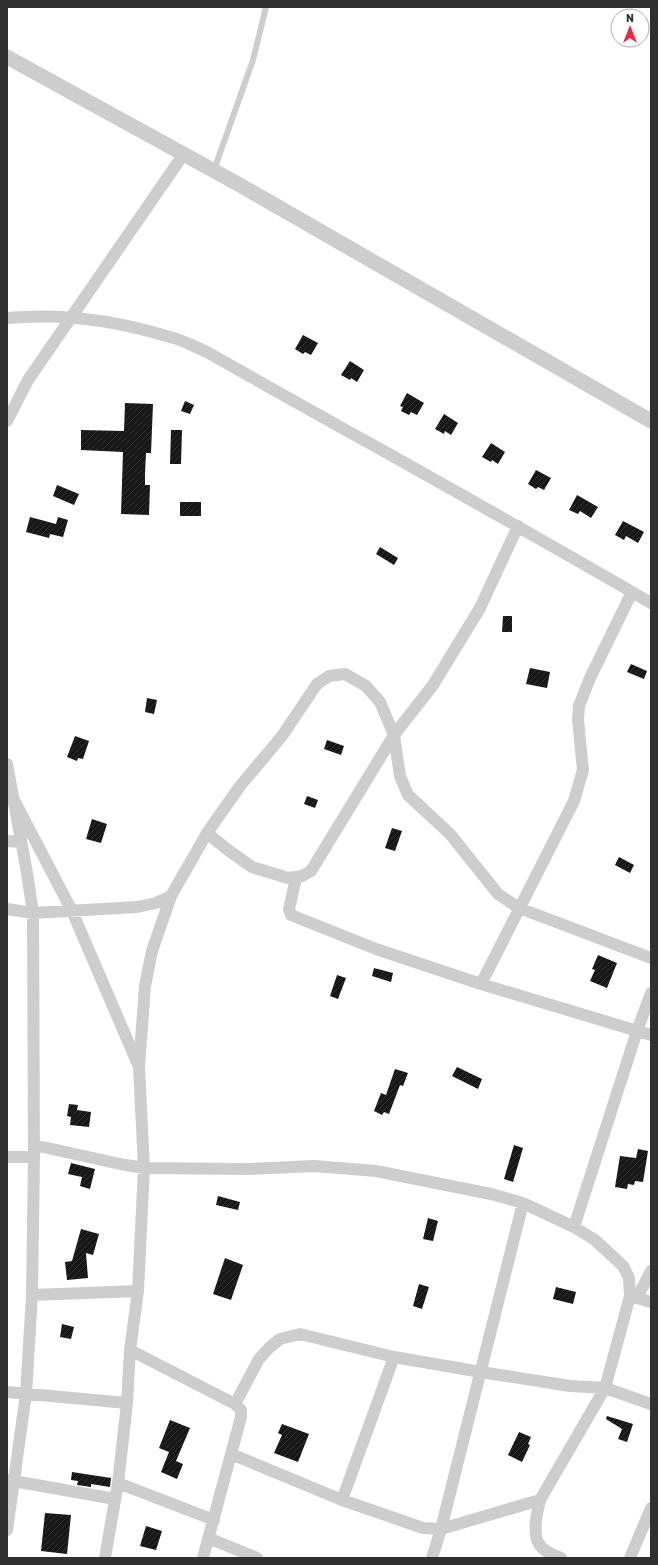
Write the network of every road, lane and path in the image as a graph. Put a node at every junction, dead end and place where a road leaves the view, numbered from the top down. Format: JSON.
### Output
{"nodes":[{"id":1,"x":266,"y":7,"type":"edge"},
{"id":2,"x":7,"y":57,"type":"edge"},
{"id":3,"x":183,"y":155,"type":"junction"},
{"id":4,"x":213,"y":172,"type":"junction"},
{"id":5,"x":7,"y":318,"type":"edge"},
{"id":6,"x":70,"y":318,"type":"junction"},
{"id":7,"x":7,"y":421,"type":"edge"},
{"id":8,"x":651,"y":421,"type":"edge"},
{"id":9,"x":518,"y":526,"type":"junction"},
{"id":10,"x":632,"y":592,"type":"junction"},
{"id":11,"x":651,"y":603,"type":"edge"},
{"id":12,"x":394,"y":735,"type":"junction"},
{"id":13,"x":7,"y":764,"type":"edge"},
{"id":14,"x":13,"y":798,"type":"junction"},
{"id":15,"x":207,"y":833,"type":"junction"},
{"id":16,"x":7,"y":842,"type":"edge"},
{"id":17,"x":21,"y":842,"type":"junction"},
{"id":18,"x":296,"y":878,"type":"junction"},
{"id":19,"x":172,"y":896,"type":"junction"},
{"id":20,"x":518,"y":908,"type":"junction"},
{"id":21,"x":7,"y":909,"type":"edge"},
{"id":22,"x":72,"y":911,"type":"junction"},
{"id":23,"x":33,"y":913,"type":"junction"},
{"id":24,"x":651,"y":958,"type":"edge"},
{"id":25,"x":481,"y":984,"type":"junction"},
{"id":26,"x":651,"y":993,"type":"edge"},
{"id":27,"x":637,"y":1031,"type":"junction"},
{"id":28,"x":651,"y":1035,"type":"edge"},
{"id":29,"x":138,"y":1067,"type":"junction"},
{"id":30,"x":34,"y":1151,"type":"junction"},
{"id":31,"x":7,"y":1157,"type":"edge"},
{"id":32,"x":144,"y":1168,"type":"junction"},
{"id":33,"x":523,"y":1203,"type":"junction"},
{"id":34,"x":574,"y":1227,"type":"junction"},
{"id":35,"x":651,"y":1271,"type":"edge"},
{"id":36,"x":138,"y":1291,"type":"junction"},
{"id":37,"x":32,"y":1295,"type":"junction"},
{"id":38,"x":634,"y":1297,"type":"junction"},
{"id":39,"x":651,"y":1302,"type":"edge"},
{"id":40,"x":130,"y":1350,"type":"junction"},
{"id":41,"x":394,"y":1357,"type":"junction"},
{"id":42,"x":481,"y":1372,"type":"junction"},
{"id":43,"x":605,"y":1388,"type":"junction"},
{"id":44,"x":7,"y":1392,"type":"edge"},
{"id":45,"x":26,"y":1394,"type":"junction"},
{"id":46,"x":127,"y":1403,"type":"junction"},
{"id":47,"x":235,"y":1404,"type":"junction"},
{"id":48,"x":651,"y":1404,"type":"edge"},
{"id":49,"x":231,"y":1454,"type":"junction"},
{"id":50,"x":11,"y":1480,"type":"edge"},
{"id":51,"x":118,"y":1483,"type":"junction"},
{"id":52,"x":116,"y":1499,"type":"junction"},
{"id":53,"x":342,"y":1500,"type":"junction"},
{"id":54,"x":540,"y":1500,"type":"junction"},
{"id":55,"x":651,"y":1508,"type":"edge"},
{"id":56,"x":214,"y":1520,"type":"junction"},
{"id":57,"x":441,"y":1529,"type":"junction"},
{"id":58,"x":7,"y":1530,"type":"edge"},
{"id":59,"x":208,"y":1538,"type":"junction"},
{"id":60,"x":105,"y":1558,"type":"edge"},
{"id":61,"x":203,"y":1558,"type":"edge"},
{"id":62,"x":257,"y":1558,"type":"edge"},
{"id":63,"x":432,"y":1558,"type":"edge"},
{"id":64,"x":561,"y":1558,"type":"edge"},
{"id":65,"x":630,"y":1558,"type":"edge"}],
"edges":[{"from":1,"to":4,"type":"lane"},
{"from":2,"to":3,"type":"street"},
{"from":3,"to":4,"type":"street"},
{"from":3,"to":6,"type":"street"},
{"from":4,"to":8,"type":"street"},
{"from":5,"to":6,"type":"street"},
{"from":6,"to":7,"type":"street"},
{"from":6,"to":9,"type":"street"},
{"from":9,"to":10,"type":"street"},
{"from":9,"to":12,"type":"street"},
{"from":10,"to":11,"type":"street"},
{"from":10,"to":20,"type":"street"},
{"from":12,"to":15,"type":"street"},
{"from":12,"to":18,"type":"street"},
{"from":12,"to":20,"type":"street"},
{"from":13,"to":14,"type":"street"},
{"from":14,"to":17,"type":"street"},
{"from":14,"to":22,"type":"street"},
{"from":15,"to":18,"type":"street"},
{"from":15,"to":19,"type":"street"},
{"from":16,"to":17,"type":"street"},
{"from":17,"to":23,"type":"street"},
{"from":18,"to":25,"type":"street"},
{"from":19,"to":22,"type":"street"},
{"from":19,"to":29,"type":"street"},
{"from":20,"to":24,"type":"street"},
{"from":20,"to":25,"type":"street"},
{"from":21,"to":23,"type":"street"},
{"from":22,"to":23,"type":"street"},
{"from":22,"to":29,"type":"street"},
{"from":23,"to":30,"type":"street"},
{"from":25,"to":27,"type":"street"},
{"from":26,"to":27,"type":"street"},
{"from":27,"to":28,"type":"street"},
{"from":27,"to":34,"type":"street"},
{"from":29,"to":32,"type":"street"},
{"from":30,"to":31,"type":"street"},
{"from":30,"to":32,"type":"street"},
{"from":30,"to":37,"type":"street"},
{"from":32,"to":33,"type":"street"},
{"from":32,"to":36,"type":"street"},
{"from":33,"to":34,"type":"street"},
{"from":33,"to":42,"type":"street"},
{"from":34,"to":38,"type":"street"},
{"from":35,"to":38,"type":"street"},
{"from":36,"to":37,"type":"street"},
{"from":36,"to":40,"type":"street"},
{"from":37,"to":45,"type":"street"},
{"from":38,"to":39,"type":"street"},
{"from":38,"to":43,"type":"street"},
{"from":40,"to":46,"type":"street"},
{"from":40,"to":47,"type":"street"},
{"from":41,"to":42,"type":"street"},
{"from":41,"to":47,"type":"street"},
{"from":41,"to":53,"type":"street"},
{"from":42,"to":43,"type":"street"},
{"from":42,"to":57,"type":"street"},
{"from":43,"to":48,"type":"street"},
{"from":43,"to":54,"type":"street"},
{"from":44,"to":45,"type":"street"},
{"from":45,"to":46,"type":"street"},
{"from":45,"to":50,"type":"street"},
{"from":46,"to":51,"type":"street"},
{"from":47,"to":49,"type":"street"},
{"from":49,"to":53,"type":"street"},
{"from":49,"to":56,"type":"street"},
{"from":50,"to":52,"type":"street"},
{"from":50,"to":58,"type":"street"},
{"from":51,"to":52,"type":"street"},
{"from":51,"to":56,"type":"street"},
{"from":52,"to":60,"type":"street"},
{"from":53,"to":57,"type":"street"},
{"from":54,"to":57,"type":"street"},
{"from":54,"to":64,"type":"street"},
{"from":55,"to":65,"type":"street"},
{"from":56,"to":59,"type":"street"},
{"from":57,"to":63,"type":"street"},
{"from":59,"to":61,"type":"street"},
{"from":59,"to":62,"type":"street"}]}
